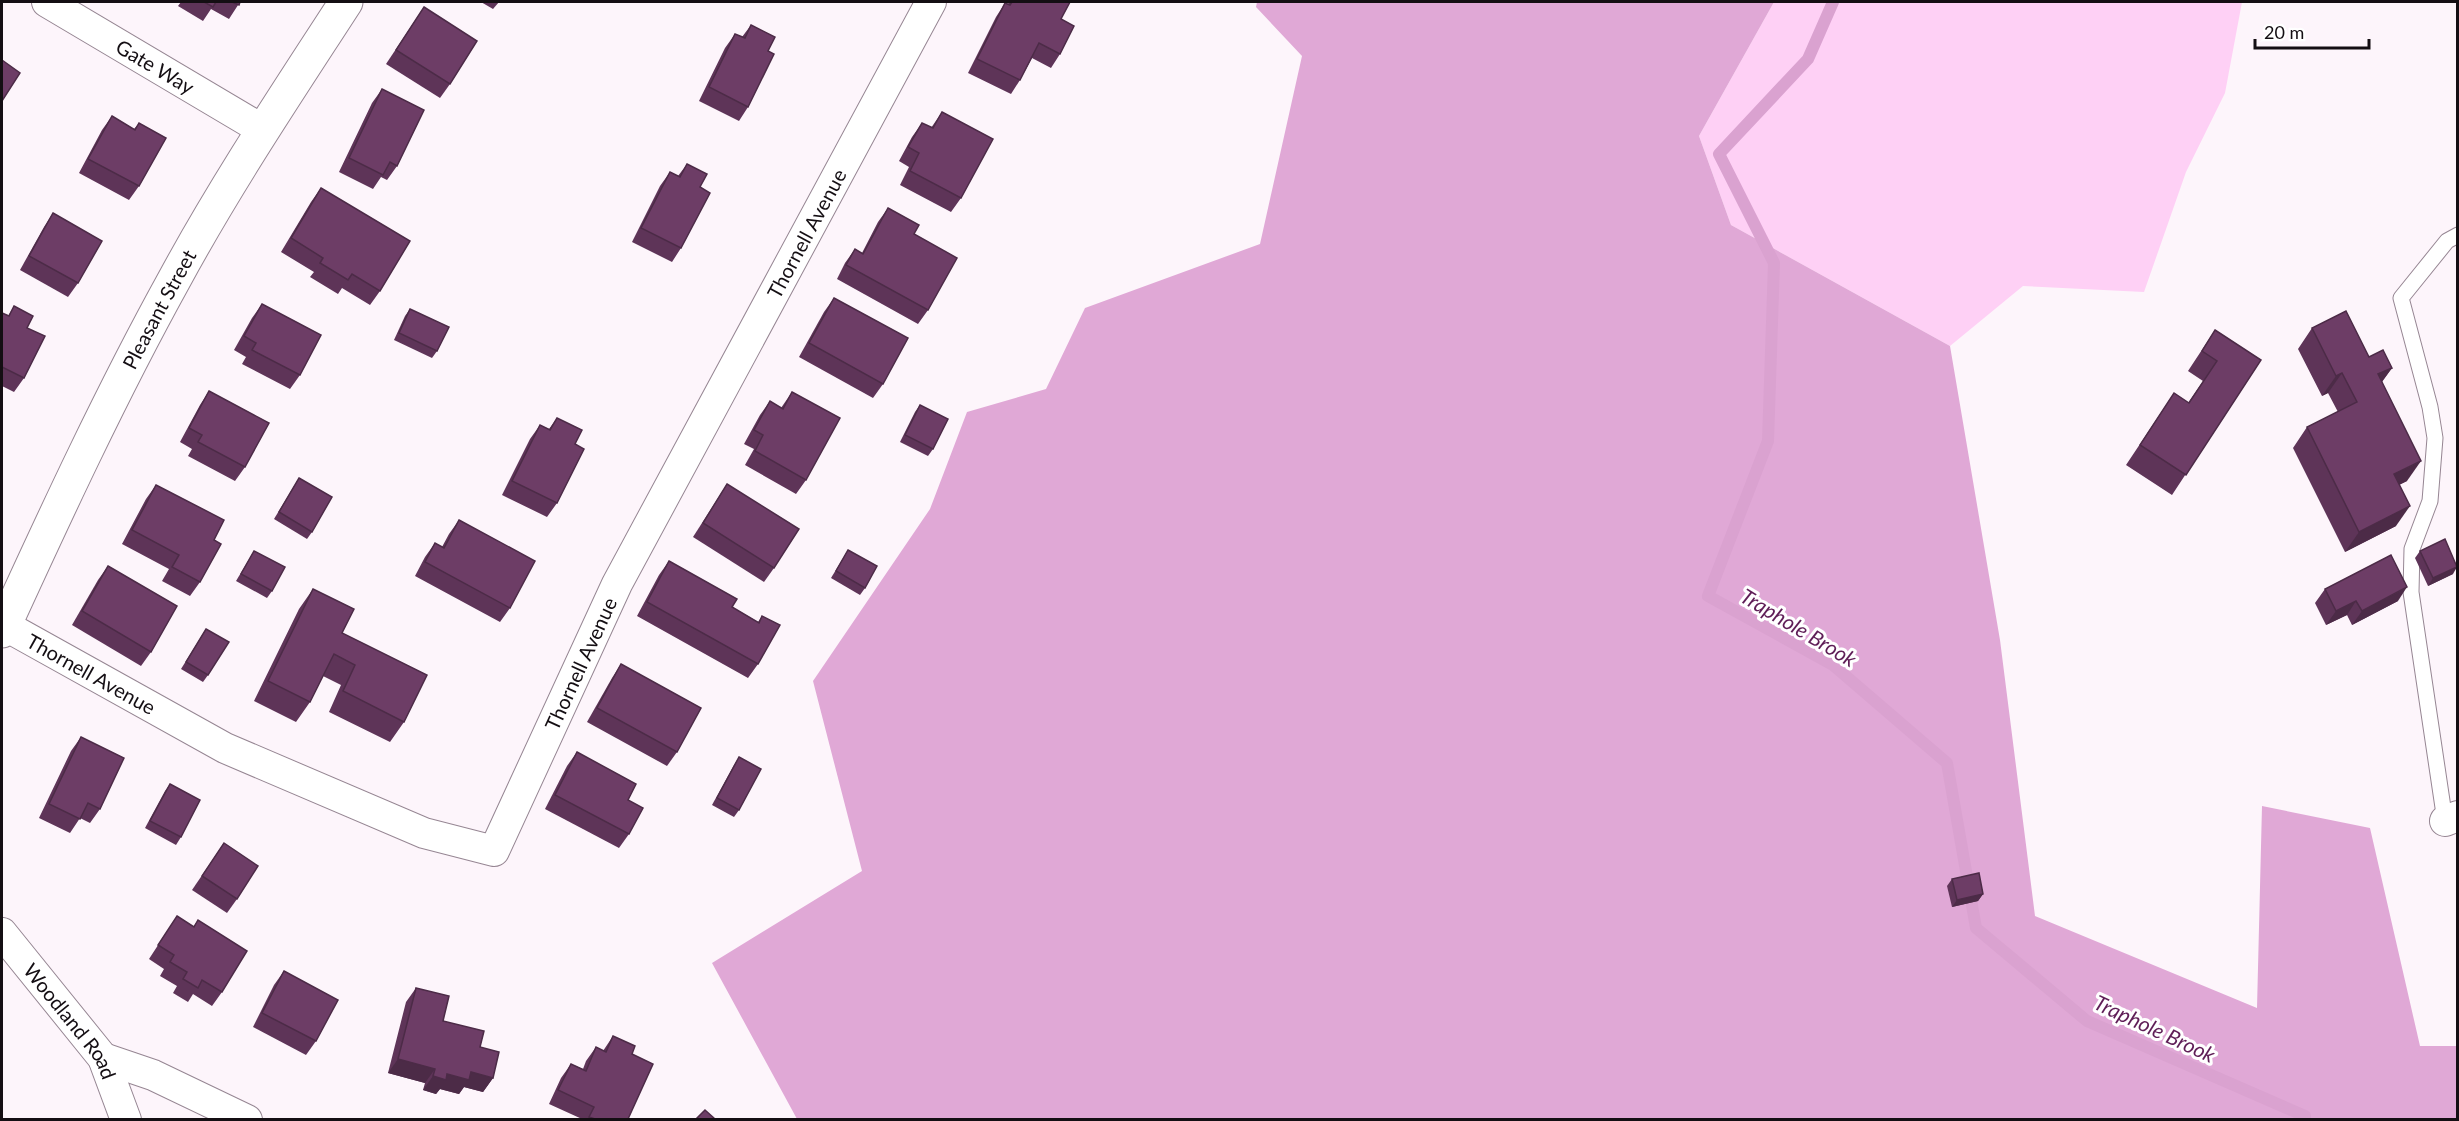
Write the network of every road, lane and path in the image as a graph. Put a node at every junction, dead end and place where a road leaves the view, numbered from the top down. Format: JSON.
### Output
{"nodes":[{"id":1,"x":47,"y":2,"type":"edge"},
{"id":2,"x":346,"y":2,"type":"edge"},
{"id":3,"x":931,"y":2,"type":"edge"},
{"id":4,"x":262,"y":130,"type":"junction"},
{"id":5,"x":2457,"y":236,"type":"edge"},
{"id":6,"x":3,"y":628,"type":"edge"},
{"id":7,"x":2451,"y":819,"type":"edge"},
{"id":8,"x":2,"y":933,"type":"edge"},
{"id":9,"x":103,"y":1058,"type":"junction"},
{"id":10,"x":126,"y":1119,"type":"edge"},
{"id":11,"x":247,"y":1119,"type":"edge"}],
"edges":[{"from":1,"to":4,"type":"street","name":"Gate Way"},
{"from":2,"to":4,"type":"street","name":"Pleasant Street"},
{"from":3,"to":6,"type":"street","name":"Thornell Avenue"},
{"from":4,"to":6,"type":"street","name":"Pleasant Street"},
{"from":5,"to":7,"type":"lane"},
{"from":8,"to":9,"type":"street","name":"Woodland Road"},
{"from":9,"to":10,"type":"street","name":"Woodland Road"},
{"from":9,"to":11,"type":"street"}]}
